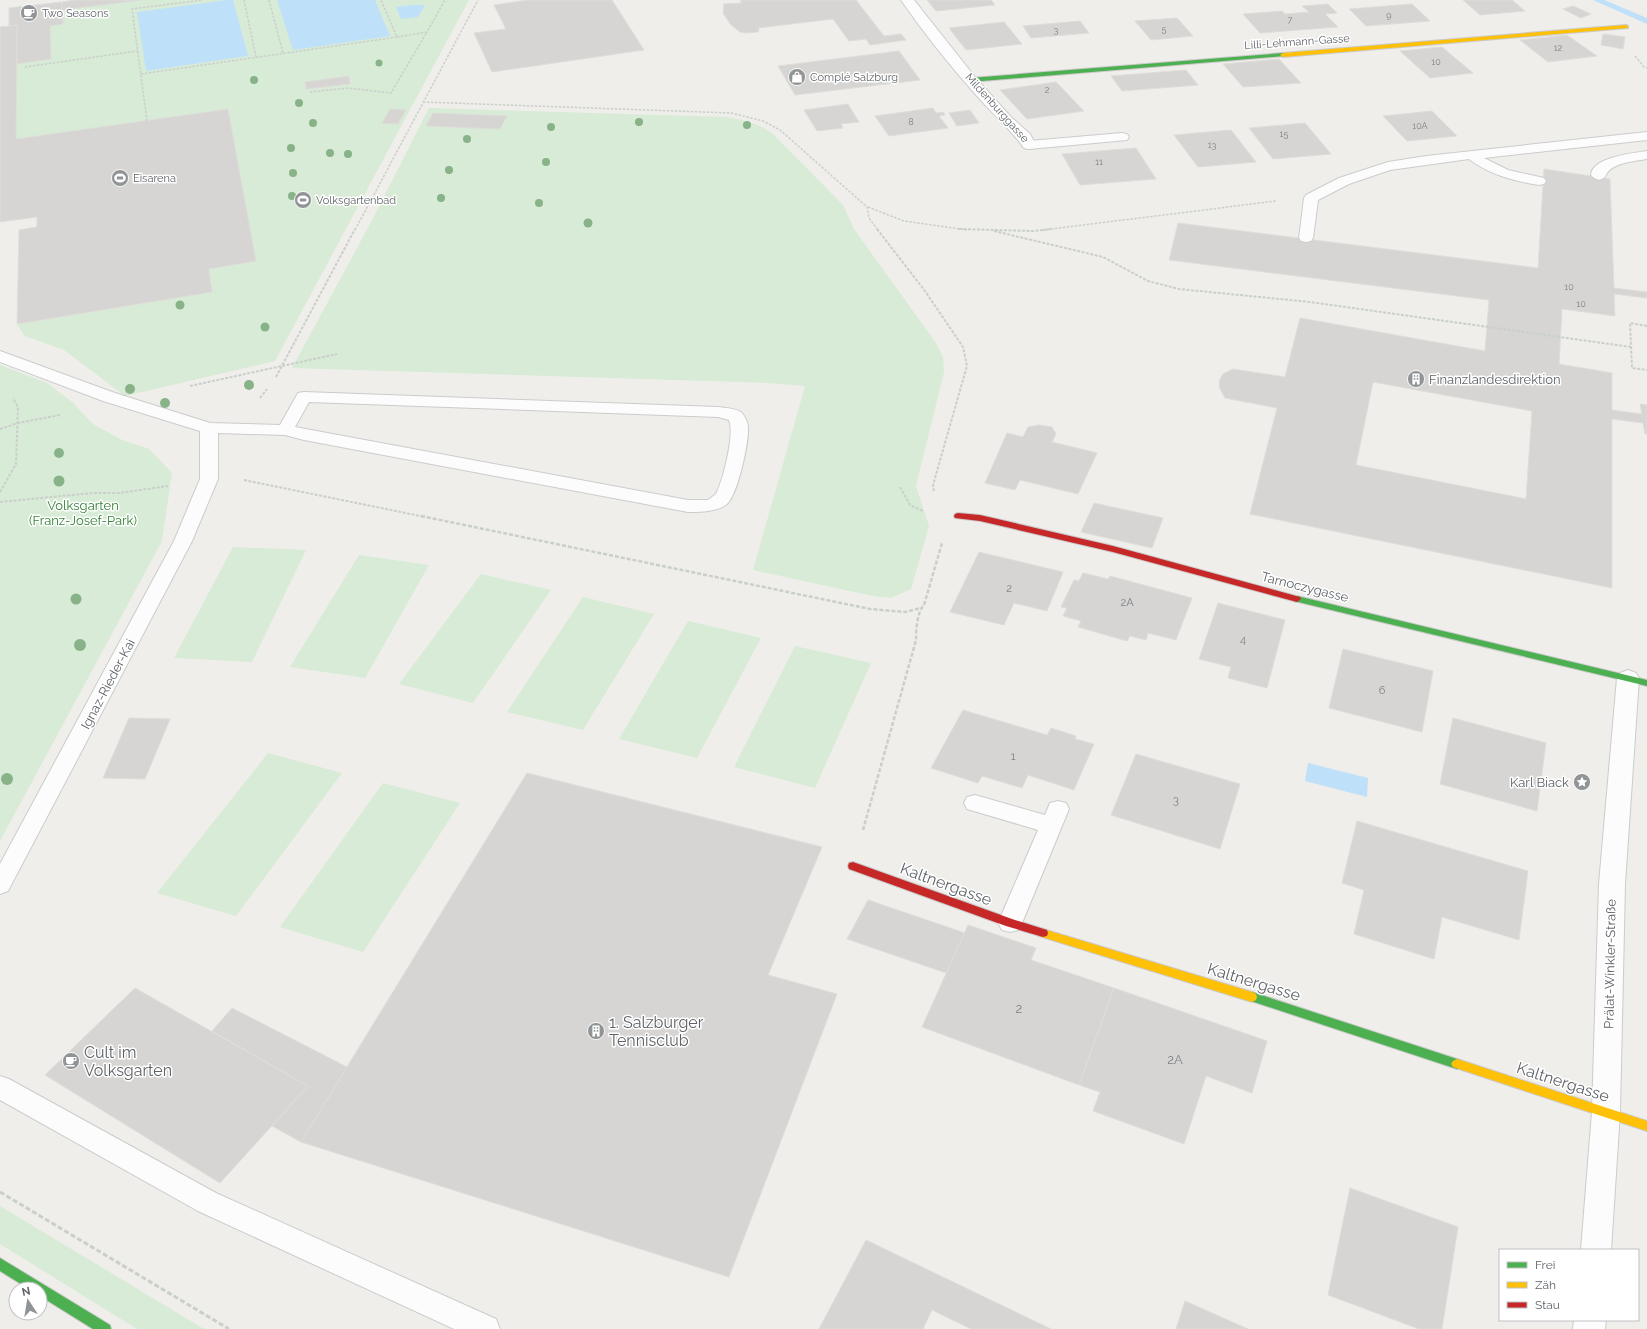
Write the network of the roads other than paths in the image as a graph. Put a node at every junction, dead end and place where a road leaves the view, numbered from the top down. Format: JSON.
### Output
{"nodes":[{"id":1,"x":907,"y":0,"type":"edge"},
{"id":2,"x":1626,"y":27,"type":"dead end"},
{"id":3,"x":970,"y":80,"type":"junction"},
{"id":4,"x":1647,"y":136,"type":"edge"},
{"id":5,"x":1122,"y":137,"type":"dead end"},
{"id":6,"x":1029,"y":145,"type":"joint"},
{"id":7,"x":1472,"y":155,"type":"junction"},
{"id":8,"x":1647,"y":155,"type":"edge"},
{"id":9,"x":1599,"y":175,"type":"dead end"},
{"id":10,"x":1539,"y":181,"type":"dead end"},
{"id":11,"x":1306,"y":238,"type":"dead end"},
{"id":12,"x":0,"y":356,"type":"edge"},
{"id":13,"x":209,"y":428,"type":"junction"},
{"id":14,"x":285,"y":430,"type":"junction"},
{"id":15,"x":958,"y":516,"type":"dead end"},
{"id":16,"x":1638,"y":680,"type":"edge"},
{"id":17,"x":975,"y":803,"type":"dead end"},
{"id":18,"x":853,"y":866,"type":"road end"},
{"id":19,"x":0,"y":885,"type":"edge"},
{"id":20,"x":1010,"y":923,"type":"junction"},
{"id":21,"x":0,"y":1087,"type":"edge"},
{"id":22,"x":1606,"y":1112,"type":"junction"},
{"id":23,"x":1647,"y":1126,"type":"edge"},
{"id":24,"x":1596,"y":1249,"type":"edge"},
{"id":25,"x":0,"y":1264,"type":"edge"},
{"id":26,"x":105,"y":1329,"type":"edge"},
{"id":27,"x":486,"y":1329,"type":"edge"}],
"edges":[{"from":1,"to":3,"type":"street","name":"Mildenburggasse"},
{"from":2,"to":3,"type":"street","name":"Lilli-Lehmann-Gasse"},
{"from":3,"to":6,"type":"street","name":"Mildenburggasse"},
{"from":4,"to":7,"type":"lane"},
{"from":5,"to":6,"type":"lane","name":"Mildenburggasse"},
{"from":7,"to":10,"type":"lane"},
{"from":7,"to":11,"type":"lane"},
{"from":8,"to":9,"type":"street"},
{"from":12,"to":13,"type":"lane"},
{"from":13,"to":14,"type":"lane"},
{"from":13,"to":19,"type":"lane","name":"Ignaz-Rieder-Kai"},
{"from":14,"to":14,"type":"lane"},
{"from":15,"to":16,"type":"street","name":"Tarnoczygasse"},
{"from":16,"to":22,"type":"street","name":"Prälat-Winkler-Straße"},
{"from":17,"to":20,"type":"lane"},
{"from":18,"to":20,"type":"street","name":"Kaltnergasse"},
{"from":20,"to":22,"type":"street","name":"Kaltnergasse"},
{"from":21,"to":27,"type":"lane"},
{"from":22,"to":23,"type":"street","name":"Kaltnergasse"},
{"from":22,"to":24,"type":"street","name":"Prälat-Winkler-Straße"},
{"from":25,"to":26,"type":"street"}]}
